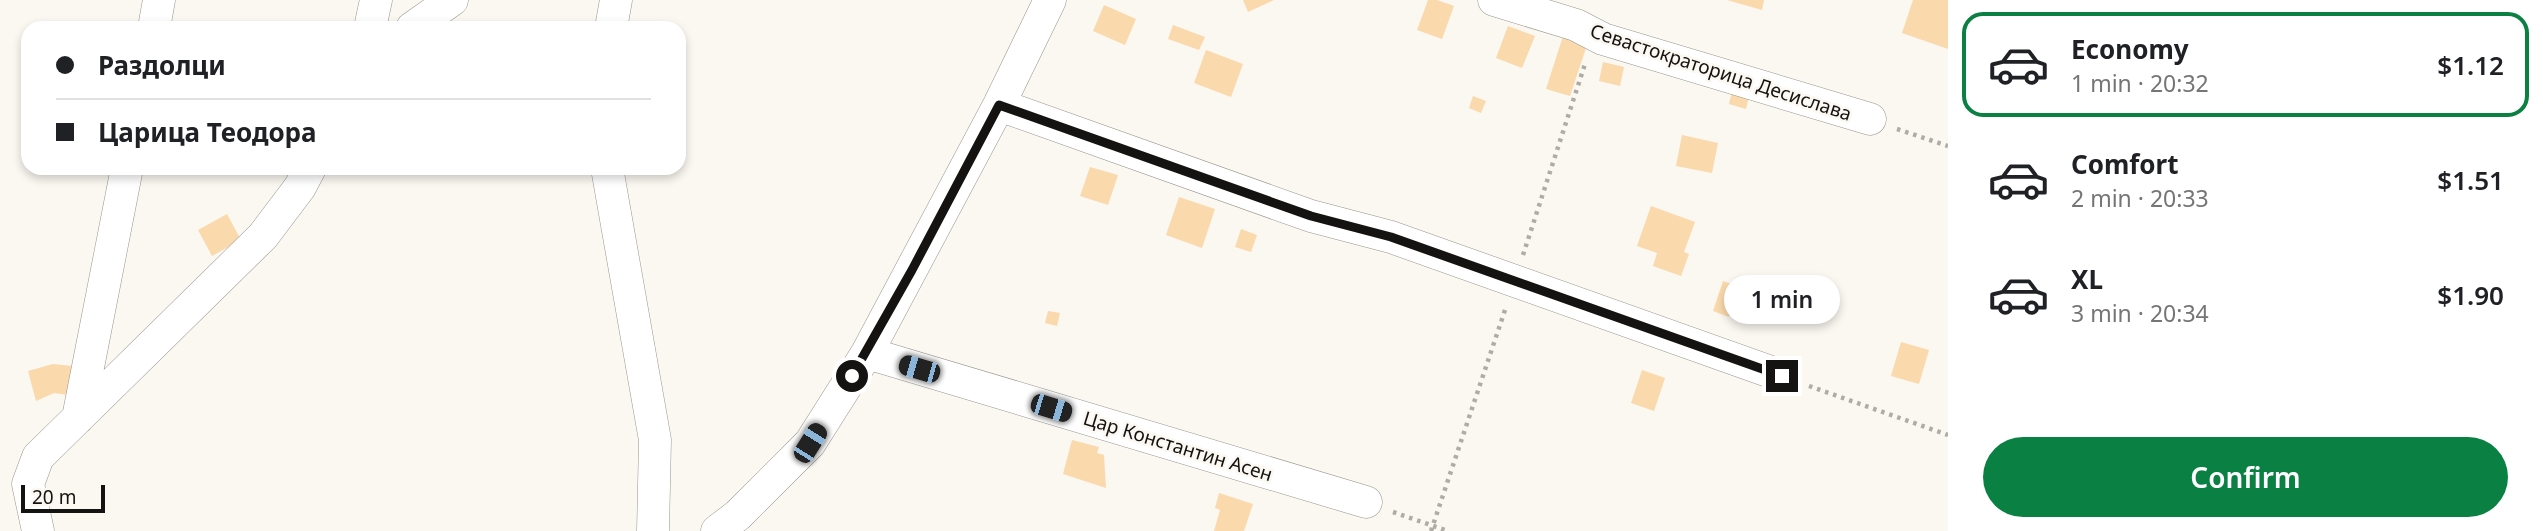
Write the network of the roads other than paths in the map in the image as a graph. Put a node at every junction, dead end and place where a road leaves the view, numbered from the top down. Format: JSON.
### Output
{"nodes":[{"id":1,"x":159,"y":0,"type":"edge"},
{"id":2,"x":376,"y":0,"type":"edge"},
{"id":3,"x":452,"y":0,"type":"edge"},
{"id":4,"x":617,"y":0,"type":"edge"},
{"id":5,"x":1051,"y":0,"type":"edge"},
{"id":6,"x":1493,"y":0,"type":"edge"},
{"id":7,"x":155,"y":21,"type":"edge"},
{"id":8,"x":372,"y":21,"type":"edge"},
{"id":9,"x":422,"y":21,"type":"edge"},
{"id":10,"x":612,"y":21,"type":"edge"},
{"id":11,"x":999,"y":105,"type":"junction"},
{"id":12,"x":1870,"y":119,"type":"road end"},
{"id":13,"x":126,"y":175,"type":"edge"},
{"id":14,"x":306,"y":175,"type":"edge"},
{"id":15,"x":608,"y":175,"type":"edge"},
{"id":16,"x":867,"y":353,"type":"junction"},
{"id":17,"x":1782,"y":376,"type":"road end"},
{"id":18,"x":78,"y":418,"type":"junction"},
{"id":19,"x":1366,"y":502,"type":"road end"},
{"id":20,"x":38,"y":531,"type":"edge"},
{"id":21,"x":653,"y":531,"type":"edge"},
{"id":22,"x":716,"y":531,"type":"edge"}],
"edges":[{"from":1,"to":7,"type":"street"},
{"from":2,"to":8,"type":"street"},
{"from":3,"to":9,"type":"street"},
{"from":4,"to":10,"type":"street"},
{"from":5,"to":11,"type":"street"},
{"from":6,"to":12,"type":"street","name":"Севастократорица Десислава"},
{"from":11,"to":16,"type":"street"},
{"from":11,"to":17,"type":"street"},
{"from":13,"to":18,"type":"street"},
{"from":14,"to":18,"type":"street"},
{"from":15,"to":21,"type":"street"},
{"from":16,"to":19,"type":"street","name":"Цар Константин Асен"},
{"from":16,"to":22,"type":"street"},
{"from":18,"to":20,"type":"street"}]}
